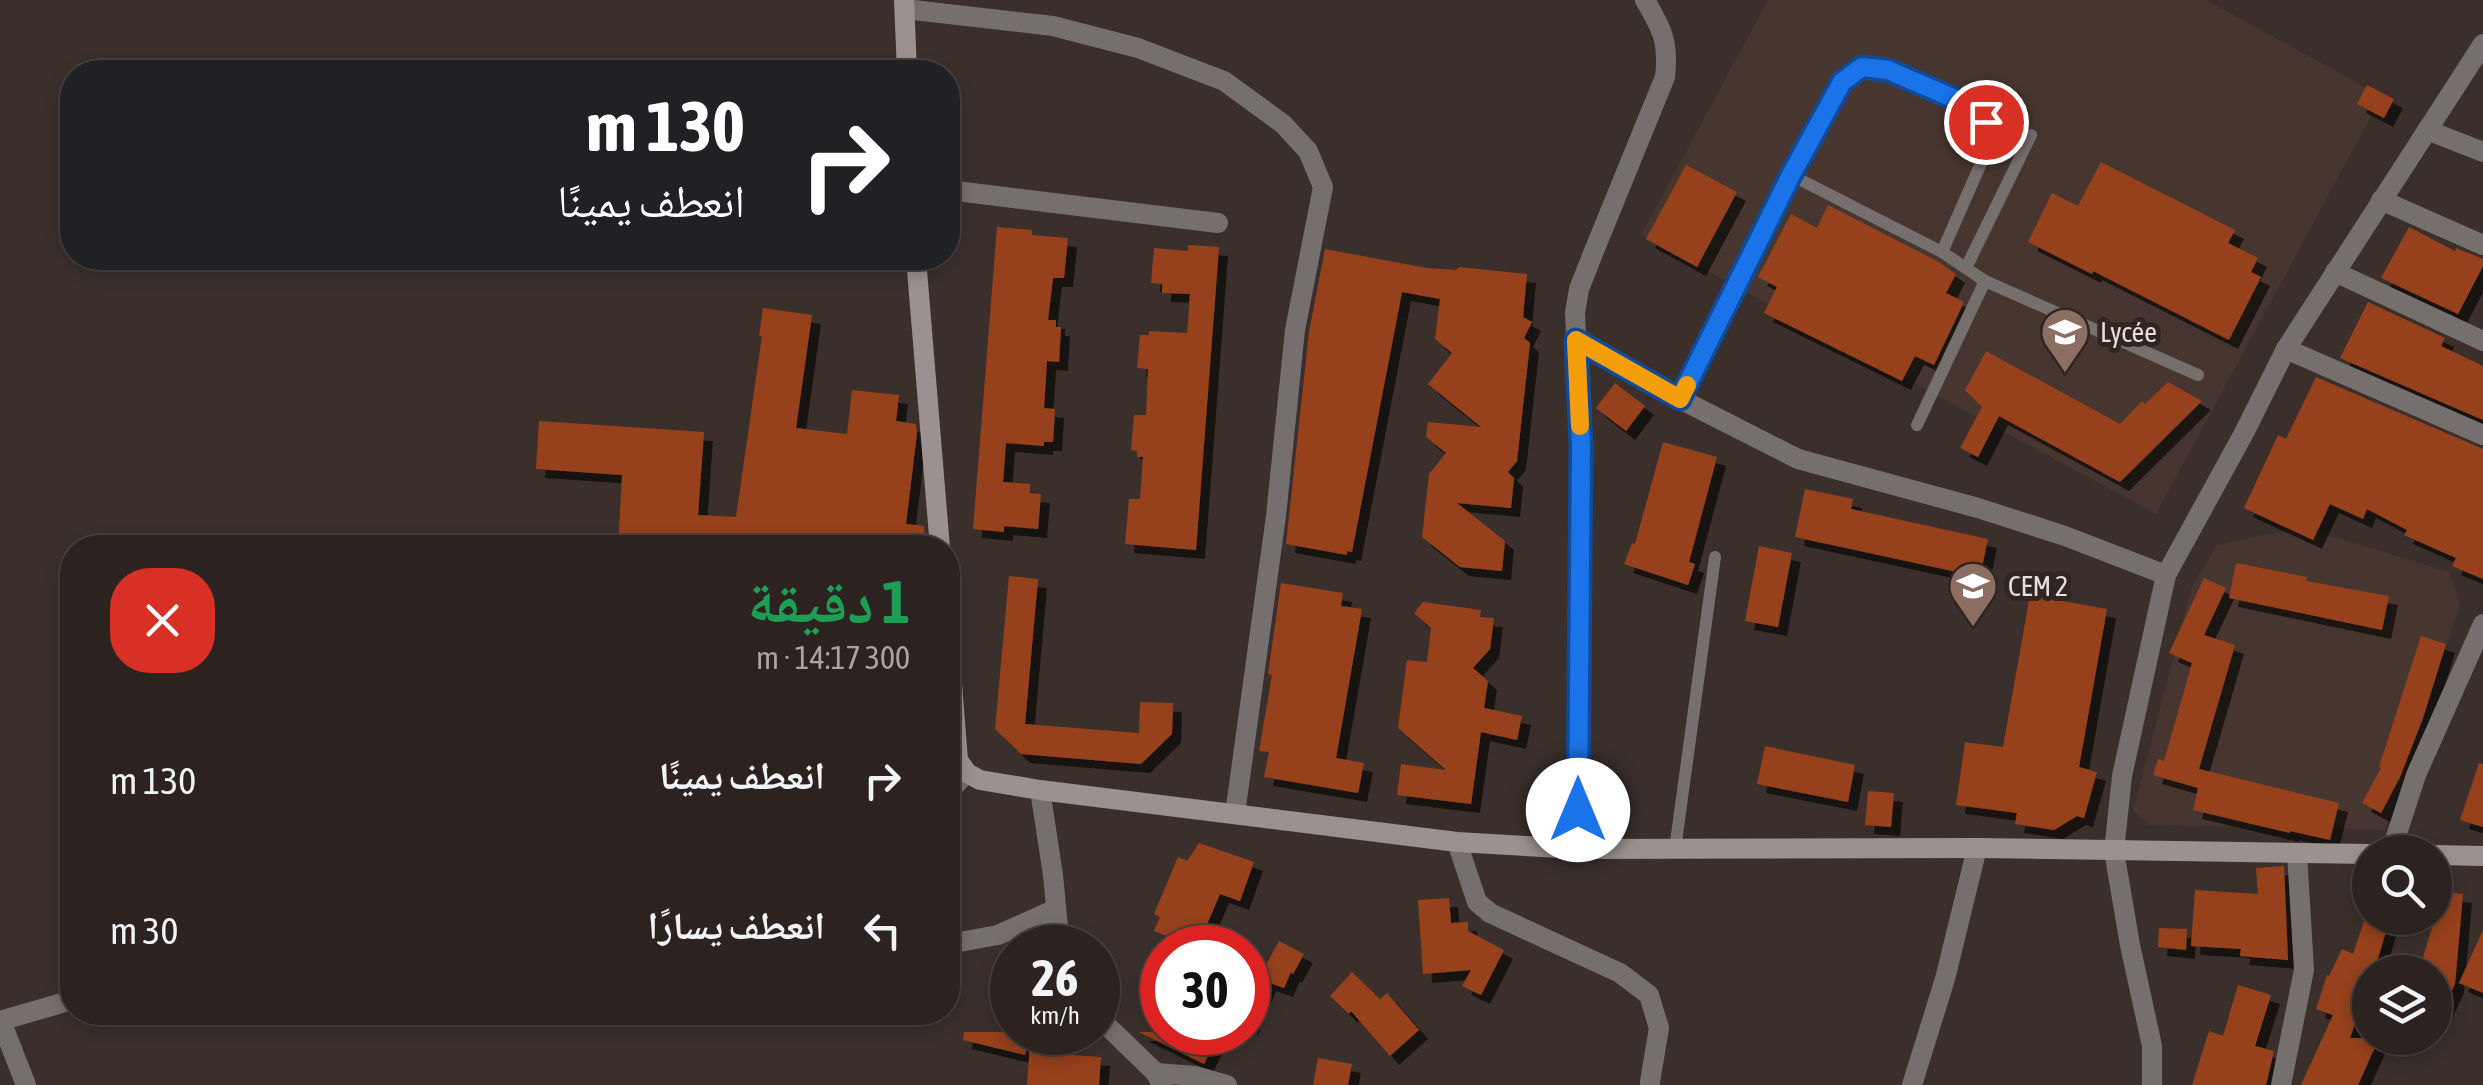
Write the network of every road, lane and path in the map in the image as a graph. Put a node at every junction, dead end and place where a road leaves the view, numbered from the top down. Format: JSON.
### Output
{"nodes":[{"id":1,"x":1645,"y":0,"type":"edge"},
{"id":2,"x":904,"y":4,"type":"edge"},
{"id":3,"x":2483,"y":44,"type":"edge"},
{"id":4,"x":906,"y":60,"type":"edge"},
{"id":5,"x":2427,"y":130,"type":"junction"},
{"id":6,"x":2031,"y":136,"type":"dead end"},
{"id":7,"x":2483,"y":152,"type":"edge"},
{"id":8,"x":1791,"y":175,"type":"junction"},
{"id":9,"x":960,"y":191,"type":"edge"},
{"id":10,"x":2381,"y":200,"type":"junction"},
{"id":11,"x":1218,"y":223,"type":"dead end"},
{"id":12,"x":2483,"y":244,"type":"edge"},
{"id":13,"x":1942,"y":252,"type":"junction"},
{"id":14,"x":1966,"y":268,"type":"junction"},
{"id":15,"x":917,"y":270,"type":"edge"},
{"id":16,"x":2335,"y":272,"type":"junction"},
{"id":17,"x":1986,"y":282,"type":"junction"},
{"id":18,"x":1576,"y":340,"type":"junction"},
{"id":19,"x":2483,"y":342,"type":"edge"},
{"id":20,"x":2286,"y":349,"type":"junction"},
{"id":21,"x":2198,"y":375,"type":"dead end"},
{"id":22,"x":1680,"y":399,"type":"junction"},
{"id":23,"x":1918,"y":426,"type":"dead end"},
{"id":24,"x":2483,"y":435,"type":"edge"},
{"id":25,"x":939,"y":535,"type":"edge"},
{"id":26,"x":1715,"y":557,"type":"dead end"},
{"id":27,"x":2166,"y":575,"type":"junction"},
{"id":28,"x":2483,"y":624,"type":"edge"},
{"id":29,"x":2476,"y":654,"type":"edge"},
{"id":30,"x":960,"y":763,"type":"edge"},
{"id":31,"x":967,"y":773,"type":"junction"},
{"id":32,"x":960,"y":780,"type":"edge"},
{"id":33,"x":1040,"y":790,"type":"junction"},
{"id":34,"x":1235,"y":814,"type":"junction"},
{"id":35,"x":2397,"y":835,"type":"edge"},
{"id":36,"x":1457,"y":842,"type":"junction"},
{"id":37,"x":1578,"y":848,"type":"junction"},
{"id":38,"x":1675,"y":848,"type":"junction"},
{"id":39,"x":1978,"y":848,"type":"junction"},
{"id":40,"x":2114,"y":850,"type":"junction"},
{"id":41,"x":2297,"y":853,"type":"junction"},
{"id":42,"x":2352,"y":854,"type":"edge"},
{"id":43,"x":2452,"y":856,"type":"edge"},
{"id":44,"x":2483,"y":856,"type":"edge"},
{"id":45,"x":1056,"y":909,"type":"junction"},
{"id":46,"x":1058,"y":925,"type":"edge"},
{"id":47,"x":960,"y":942,"type":"edge"},
{"id":48,"x":60,"y":1004,"type":"edge"},
{"id":49,"x":0,"y":1021,"type":"edge"},
{"id":50,"x":1120,"y":1039,"type":"edge"},
{"id":51,"x":1159,"y":1079,"type":"edge"},
{"id":52,"x":1650,"y":1082,"type":"dead end"},
{"id":53,"x":26,"y":1085,"type":"edge"},
{"id":54,"x":1228,"y":1085,"type":"edge"},
{"id":55,"x":1912,"y":1085,"type":"edge"},
{"id":56,"x":2152,"y":1085,"type":"edge"},
{"id":57,"x":2281,"y":1085,"type":"edge"}],
"edges":[{"from":1,"to":18,"type":"street"},
{"from":2,"to":4,"type":"street"},
{"from":2,"to":34,"type":"street"},
{"from":3,"to":5,"type":"street"},
{"from":5,"to":7,"type":"street"},
{"from":5,"to":10,"type":"street"},
{"from":6,"to":14,"type":"lane"},
{"from":8,"to":13,"type":"lane"},
{"from":8,"to":13,"type":"lane"},
{"from":8,"to":22,"type":"lane"},
{"from":9,"to":11,"type":"street"},
{"from":10,"to":12,"type":"street"},
{"from":10,"to":16,"type":"street"},
{"from":13,"to":14,"type":"lane"},
{"from":14,"to":17,"type":"lane"},
{"from":15,"to":25,"type":"street"},
{"from":16,"to":19,"type":"street"},
{"from":16,"to":20,"type":"street"},
{"from":17,"to":21,"type":"lane"},
{"from":17,"to":23,"type":"lane"},
{"from":18,"to":22,"type":"street"},
{"from":18,"to":37,"type":"street"},
{"from":20,"to":24,"type":"street"},
{"from":20,"to":27,"type":"street"},
{"from":22,"to":27,"type":"street"},
{"from":26,"to":38,"type":"lane"},
{"from":27,"to":40,"type":"street"},
{"from":28,"to":29,"type":"street"},
{"from":29,"to":35,"type":"street"},
{"from":30,"to":31,"type":"street"},
{"from":31,"to":32,"type":"street"},
{"from":31,"to":33,"type":"street"},
{"from":33,"to":34,"type":"street"},
{"from":33,"to":45,"type":"street"},
{"from":34,"to":36,"type":"street"},
{"from":36,"to":37,"type":"street"},
{"from":36,"to":52,"type":"street"},
{"from":37,"to":38,"type":"street"},
{"from":38,"to":39,"type":"street"},
{"from":39,"to":40,"type":"street"},
{"from":39,"to":55,"type":"street"},
{"from":40,"to":41,"type":"street"},
{"from":40,"to":56,"type":"street"},
{"from":41,"to":42,"type":"street"},
{"from":41,"to":57,"type":"street"},
{"from":43,"to":44,"type":"street"},
{"from":45,"to":46,"type":"street"},
{"from":45,"to":47,"type":"street"},
{"from":48,"to":49,"type":"street"},
{"from":49,"to":53,"type":"street"},
{"from":50,"to":51,"type":"street"},
{"from":51,"to":54,"type":"street"}]}
